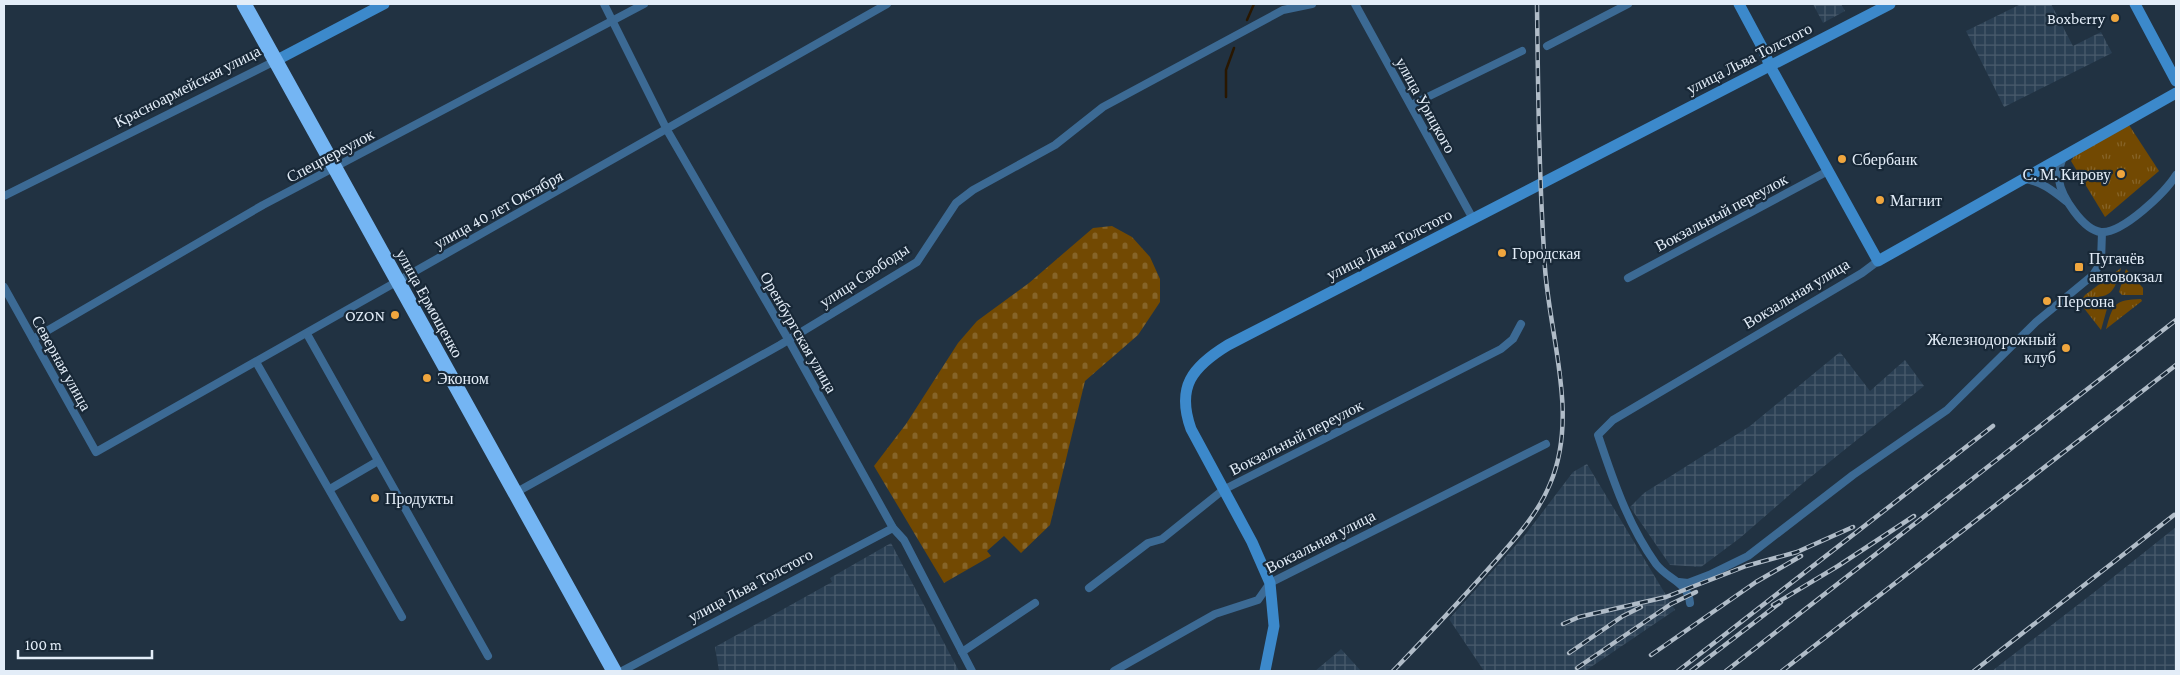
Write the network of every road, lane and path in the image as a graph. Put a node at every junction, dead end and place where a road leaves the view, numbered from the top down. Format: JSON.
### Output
{"nodes":[{"id":1,"x":244,"y":4,"type":"edge"},
{"id":2,"x":384,"y":4,"type":"edge"},
{"id":3,"x":604,"y":4,"type":"edge"},
{"id":4,"x":644,"y":4,"type":"edge"},
{"id":5,"x":887,"y":4,"type":"edge"},
{"id":6,"x":1312,"y":4,"type":"edge"},
{"id":7,"x":1355,"y":4,"type":"edge"},
{"id":8,"x":1628,"y":4,"type":"edge"},
{"id":9,"x":1739,"y":4,"type":"edge"},
{"id":10,"x":1890,"y":4,"type":"edge"},
{"id":11,"x":2135,"y":4,"type":"edge"},
{"id":12,"x":614,"y":21,"type":"junction"},
{"id":13,"x":1546,"y":46,"type":"dead end"},
{"id":14,"x":1522,"y":52,"type":"dead end"},
{"id":15,"x":276,"y":60,"type":"junction"},
{"id":16,"x":1770,"y":66,"type":"junction"},
{"id":17,"x":2176,"y":80,"type":"edge"},
{"id":18,"x":2176,"y":93,"type":"edge"},
{"id":19,"x":1411,"y":105,"type":"junction"},
{"id":20,"x":668,"y":130,"type":"junction"},
{"id":21,"x":2063,"y":157,"type":"junction"},
{"id":22,"x":335,"y":168,"type":"junction"},
{"id":23,"x":1828,"y":171,"type":"junction"},
{"id":24,"x":2176,"y":175,"type":"edge"},
{"id":25,"x":2020,"y":182,"type":"junction"},
{"id":26,"x":4,"y":196,"type":"edge"},
{"id":27,"x":2067,"y":202,"type":"junction"},
{"id":28,"x":1473,"y":219,"type":"junction"},
{"id":29,"x":2102,"y":232,"type":"junction"},
{"id":30,"x":1878,"y":261,"type":"junction"},
{"id":31,"x":1628,"y":278,"type":"dead end"},
{"id":32,"x":398,"y":281,"type":"junction"},
{"id":33,"x":4,"y":287,"type":"edge"},
{"id":34,"x":1521,"y":324,"type":"dead end"},
{"id":35,"x":307,"y":334,"type":"junction"},
{"id":36,"x":33,"y":339,"type":"junction"},
{"id":37,"x":788,"y":339,"type":"junction"},
{"id":38,"x":256,"y":362,"type":"junction"},
{"id":39,"x":1546,"y":444,"type":"dead end"},
{"id":40,"x":96,"y":452,"type":"joint"},
{"id":41,"x":378,"y":461,"type":"junction"},
{"id":42,"x":330,"y":489,"type":"junction"},
{"id":43,"x":1223,"y":490,"type":"junction"},
{"id":44,"x":515,"y":493,"type":"junction"},
{"id":45,"x":893,"y":528,"type":"junction"},
{"id":46,"x":1679,"y":582,"type":"junction"},
{"id":47,"x":1270,"y":583,"type":"junction"},
{"id":48,"x":1090,"y":588,"type":"dead end"},
{"id":49,"x":1035,"y":603,"type":"dead end"},
{"id":50,"x":1690,"y":603,"type":"dead end"},
{"id":51,"x":402,"y":617,"type":"dead end"},
{"id":52,"x":962,"y":652,"type":"junction"},
{"id":53,"x":488,"y":656,"type":"dead end"},
{"id":54,"x":614,"y":671,"type":"edge"},
{"id":55,"x":622,"y":671,"type":"edge"},
{"id":56,"x":972,"y":671,"type":"edge"},
{"id":57,"x":1114,"y":671,"type":"edge"},
{"id":58,"x":1265,"y":671,"type":"edge"}],
"edges":[{"from":1,"to":15,"type":"highway","name":"улица Ермощенко"},
{"from":2,"to":15,"type":"street","name":"Красноармейская улица"},
{"from":3,"to":12,"type":"street","name":"Оренбургская улица"},
{"from":4,"to":12,"type":"street","name":"Спецпереулок"},
{"from":5,"to":20,"type":"street","name":"улица 40 лет Октября"},
{"from":6,"to":37,"type":"street","name":"улица Свободы"},
{"from":7,"to":19,"type":"street","name":"улица Урицкого"},
{"from":8,"to":13,"type":"street"},
{"from":9,"to":16,"type":"street"},
{"from":10,"to":16,"type":"street","name":"улица Льва Толстого"},
{"from":11,"to":17,"type":"street"},
{"from":12,"to":20,"type":"street","name":"Оренбургская улица"},
{"from":12,"to":22,"type":"street","name":"Спецпереулок"},
{"from":14,"to":19,"type":"street"},
{"from":15,"to":22,"type":"highway","name":"улица Ермощенко"},
{"from":15,"to":26,"type":"street","name":"Красноармейская улица"},
{"from":16,"to":23,"type":"street"},
{"from":16,"to":28,"type":"street","name":"улица Льва Толстого"},
{"from":18,"to":21,"type":"street","name":"Вокзальная улица"},
{"from":19,"to":28,"type":"street","name":"улица Урицкого"},
{"from":20,"to":32,"type":"street","name":"улица 40 лет Октября"},
{"from":20,"to":37,"type":"street","name":"Оренбургская улица"},
{"from":21,"to":25,"type":"street","name":"Вокзальная улица"},
{"from":21,"to":27,"type":"street"},
{"from":22,"to":32,"type":"highway","name":"улица Ермощенко"},
{"from":22,"to":36,"type":"street","name":"Спецпереулок"},
{"from":23,"to":30,"type":"street"},
{"from":23,"to":31,"type":"street","name":"Вокзальный переулок"},
{"from":24,"to":29,"type":"street"},
{"from":25,"to":27,"type":"street"},
{"from":25,"to":30,"type":"street","name":"Вокзальная улица"},
{"from":27,"to":29,"type":"street"},
{"from":28,"to":43,"type":"street","name":"улица Льва Толстого"},
{"from":29,"to":46,"type":"street"},
{"from":30,"to":46,"type":"street","name":"Вокзальная улица"},
{"from":32,"to":35,"type":"street","name":"улица 40 лет Октября"},
{"from":32,"to":44,"type":"highway","name":"улица Ермощенко"},
{"from":33,"to":36,"type":"street","name":"Северная улица"},
{"from":34,"to":43,"type":"street","name":"Вокзальный переулок"},
{"from":35,"to":38,"type":"street","name":"улица 40 лет Октября"},
{"from":35,"to":41,"type":"street"},
{"from":36,"to":40,"type":"street","name":"Северная улица"},
{"from":37,"to":44,"type":"street","name":"улица Свободы"},
{"from":37,"to":45,"type":"street","name":"Оренбургская улица"},
{"from":38,"to":40,"type":"street","name":"улица 40 лет Октября"},
{"from":38,"to":42,"type":"street"},
{"from":39,"to":47,"type":"street","name":"Вокзальная улица"},
{"from":41,"to":42,"type":"street"},
{"from":41,"to":53,"type":"street"},
{"from":42,"to":51,"type":"street"},
{"from":43,"to":47,"type":"street","name":"улица Льва Толстого"},
{"from":43,"to":48,"type":"street","name":"Вокзальный переулок"},
{"from":44,"to":54,"type":"highway","name":"улица Ермощенко"},
{"from":45,"to":52,"type":"street","name":"Оренбургская улица"},
{"from":45,"to":55,"type":"street","name":"улица Льва Толстого"},
{"from":46,"to":50,"type":"street"},
{"from":47,"to":57,"type":"street","name":"Вокзальная улица"},
{"from":47,"to":58,"type":"street","name":"улица Льва Толстого"},
{"from":49,"to":52,"type":"street"},
{"from":52,"to":56,"type":"street","name":"Оренбургская улица"}]}
